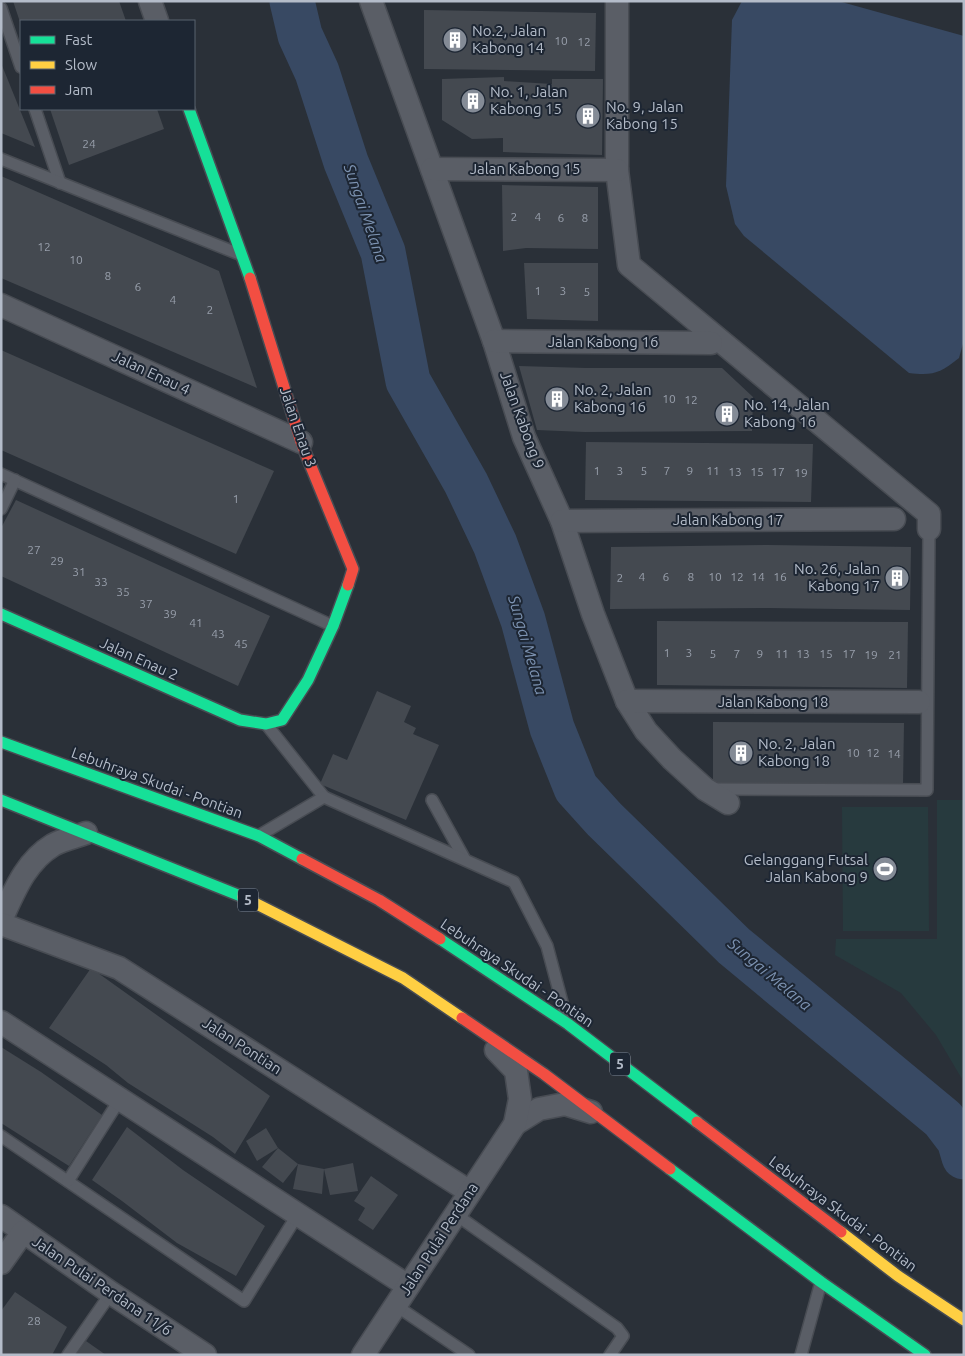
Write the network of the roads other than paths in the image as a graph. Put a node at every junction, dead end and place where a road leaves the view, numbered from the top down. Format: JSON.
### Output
{"nodes":[{"id":1,"x":150,"y":1,"type":"edge"},
{"id":2,"x":371,"y":1,"type":"edge"},
{"id":3,"x":617,"y":1,"type":"edge"},
{"id":4,"x":1,"y":8,"type":"edge"},
{"id":5,"x":158,"y":20,"type":"edge"},
{"id":6,"x":20,"y":64,"type":"edge"},
{"id":7,"x":35,"y":110,"type":"edge"},
{"id":8,"x":189,"y":110,"type":"edge"},
{"id":9,"x":1,"y":159,"type":"edge"},
{"id":10,"x":432,"y":169,"type":"junction"},
{"id":11,"x":617,"y":170,"type":"junction"},
{"id":12,"x":60,"y":182,"type":"junction"},
{"id":13,"x":243,"y":256,"type":"junction"},
{"id":14,"x":1,"y":305,"type":"edge"},
{"id":15,"x":494,"y":341,"type":"junction"},
{"id":16,"x":711,"y":343,"type":"dead end"},
{"id":17,"x":301,"y":442,"type":"junction"},
{"id":18,"x":1,"y":474,"type":"edge"},
{"id":19,"x":15,"y":480,"type":"junction"},
{"id":20,"x":1,"y":509,"type":"edge"},
{"id":21,"x":894,"y":519,"type":"dead end"},
{"id":22,"x":562,"y":521,"type":"junction"},
{"id":23,"x":929,"y":529,"type":"joint"},
{"id":24,"x":1,"y":614,"type":"edge"},
{"id":25,"x":333,"y":626,"type":"junction"},
{"id":26,"x":627,"y":702,"type":"junction"},
{"id":27,"x":919,"y":702,"type":"dead end"},
{"id":28,"x":266,"y":724,"type":"junction"},
{"id":29,"x":1,"y":742,"type":"edge"},
{"id":30,"x":705,"y":789,"type":"junction"},
{"id":31,"x":324,"y":797,"type":"junction"},
{"id":32,"x":1,"y":800,"type":"edge"},
{"id":33,"x":432,"y":800,"type":"dead end"},
{"id":34,"x":728,"y":803,"type":"dead end"},
{"id":35,"x":86,"y":833,"type":"junction"},
{"id":36,"x":259,"y":836,"type":"junction"},
{"id":37,"x":464,"y":858,"type":"junction"},
{"id":38,"x":1,"y":922,"type":"edge"},
{"id":39,"x":1,"y":1022,"type":"edge"},
{"id":40,"x":568,"y":1024,"type":"junction"},
{"id":41,"x":480,"y":1031,"type":"junction"},
{"id":42,"x":120,"y":1098,"type":"junction"},
{"id":43,"x":603,"y":1116,"type":"junction"},
{"id":44,"x":515,"y":1124,"type":"junction"},
{"id":45,"x":1,"y":1136,"type":"edge"},
{"id":46,"x":68,"y":1181,"type":"junction"},
{"id":47,"x":470,"y":1192,"type":"junction"},
{"id":48,"x":298,"y":1214,"type":"junction"},
{"id":49,"x":455,"y":1214,"type":"junction"},
{"id":50,"x":1,"y":1216,"type":"edge"},
{"id":51,"x":23,"y":1232,"type":"junction"},
{"id":52,"x":1,"y":1263,"type":"edge"},
{"id":53,"x":822,"y":1282,"type":"junction"},
{"id":54,"x":408,"y":1286,"type":"junction"},
{"id":55,"x":111,"y":1293,"type":"junction"},
{"id":56,"x":396,"y":1305,"type":"junction"},
{"id":57,"x":964,"y":1320,"type":"edge"},
{"id":58,"x":68,"y":1355,"type":"edge"},
{"id":59,"x":204,"y":1355,"type":"edge"},
{"id":60,"x":363,"y":1355,"type":"edge"},
{"id":61,"x":469,"y":1355,"type":"edge"},
{"id":62,"x":610,"y":1355,"type":"edge"},
{"id":63,"x":800,"y":1355,"type":"edge"},
{"id":64,"x":925,"y":1355,"type":"edge"}],
"edges":[{"from":1,"to":5,"type":"street"},
{"from":2,"to":10,"type":"street","name":"Jalan Kabong 9"},
{"from":3,"to":11,"type":"street"},
{"from":4,"to":6,"type":"lane"},
{"from":7,"to":12,"type":"lane"},
{"from":8,"to":13,"type":"main road","name":"Jalan Enau 3"},
{"from":9,"to":12,"type":"lane"},
{"from":10,"to":11,"type":"street","name":"Jalan Kabong 15"},
{"from":10,"to":15,"type":"street","name":"Jalan Kabong 9"},
{"from":11,"to":23,"type":"street"},
{"from":12,"to":13,"type":"lane"},
{"from":13,"to":17,"type":"main road","name":"Jalan Enau 3"},
{"from":14,"to":17,"type":"street","name":"Jalan Enau 4"},
{"from":15,"to":16,"type":"street","name":"Jalan Kabong 16"},
{"from":15,"to":22,"type":"street","name":"Jalan Kabong 9"},
{"from":17,"to":25,"type":"main road","name":"Jalan Enau 3"},
{"from":18,"to":19,"type":"lane"},
{"from":19,"to":20,"type":"lane"},
{"from":19,"to":25,"type":"lane"},
{"from":21,"to":22,"type":"street","name":"Jalan Kabong 17"},
{"from":22,"to":26,"type":"street","name":"Jalan Kabong 9"},
{"from":23,"to":30,"type":"lane"},
{"from":24,"to":28,"type":"main road","name":"Jalan Enau 2"},
{"from":25,"to":28,"type":"main road","name":"Jalan Enau 3"},
{"from":26,"to":27,"type":"street","name":"Jalan Kabong 18"},
{"from":26,"to":30,"type":"street","name":"Jalan Kabong 9"},
{"from":28,"to":31,"type":"lane"},
{"from":29,"to":36,"type":"main road","name":"Lebuhraya Skudai - Pontian","number":"5"},
{"from":30,"to":34,"type":"street","name":"Jalan Kabong 9"},
{"from":31,"to":36,"type":"lane"},
{"from":31,"to":37,"type":"lane"},
{"from":32,"to":35,"type":"main road","number":"5"},
{"from":33,"to":37,"type":"lane"},
{"from":35,"to":38,"type":"street"},
{"from":35,"to":41,"type":"main road","number":"5"},
{"from":36,"to":40,"type":"main road","name":"Lebuhraya Skudai - Pontian","number":"5"},
{"from":37,"to":40,"type":"lane"},
{"from":38,"to":47,"type":"street","name":"Jalan Pontian"},
{"from":39,"to":42,"type":"street"},
{"from":40,"to":57,"type":"main road","name":"Lebuhraya Skudai - Pontian","number":"5"},
{"from":41,"to":43,"type":"main road","number":"5"},
{"from":41,"to":44,"type":"street","name":"Jalan Pulai Perdana"},
{"from":42,"to":46,"type":"lane"},
{"from":42,"to":48,"type":"street"},
{"from":43,"to":44,"type":"street","name":"Jalan Pulai Perdana"},
{"from":43,"to":53,"type":"main road","number":"5"},
{"from":44,"to":47,"type":"street","name":"Jalan Pulai Perdana"},
{"from":45,"to":46,"type":"lane"},
{"from":46,"to":48,"type":"lane"},
{"from":47,"to":49,"type":"street","name":"Jalan Pulai Perdana"},
{"from":48,"to":54,"type":"street"},
{"from":49,"to":54,"type":"street","name":"Jalan Pulai Perdana"},
{"from":49,"to":62,"type":"lane"},
{"from":50,"to":51,"type":"street","name":"Jalan Pulai Perdana 11/6"},
{"from":51,"to":52,"type":"street"},
{"from":51,"to":55,"type":"street","name":"Jalan Pulai Perdana 11/6"},
{"from":53,"to":63,"type":"lane"},
{"from":53,"to":64,"type":"main road","number":"5"},
{"from":54,"to":56,"type":"street","name":"Jalan Pulai Perdana"},
{"from":55,"to":58,"type":"lane"},
{"from":55,"to":59,"type":"street","name":"Jalan Pulai Perdana 11/6"},
{"from":56,"to":60,"type":"street","name":"Jalan Pulai Perdana"},
{"from":56,"to":61,"type":"lane"}]}
